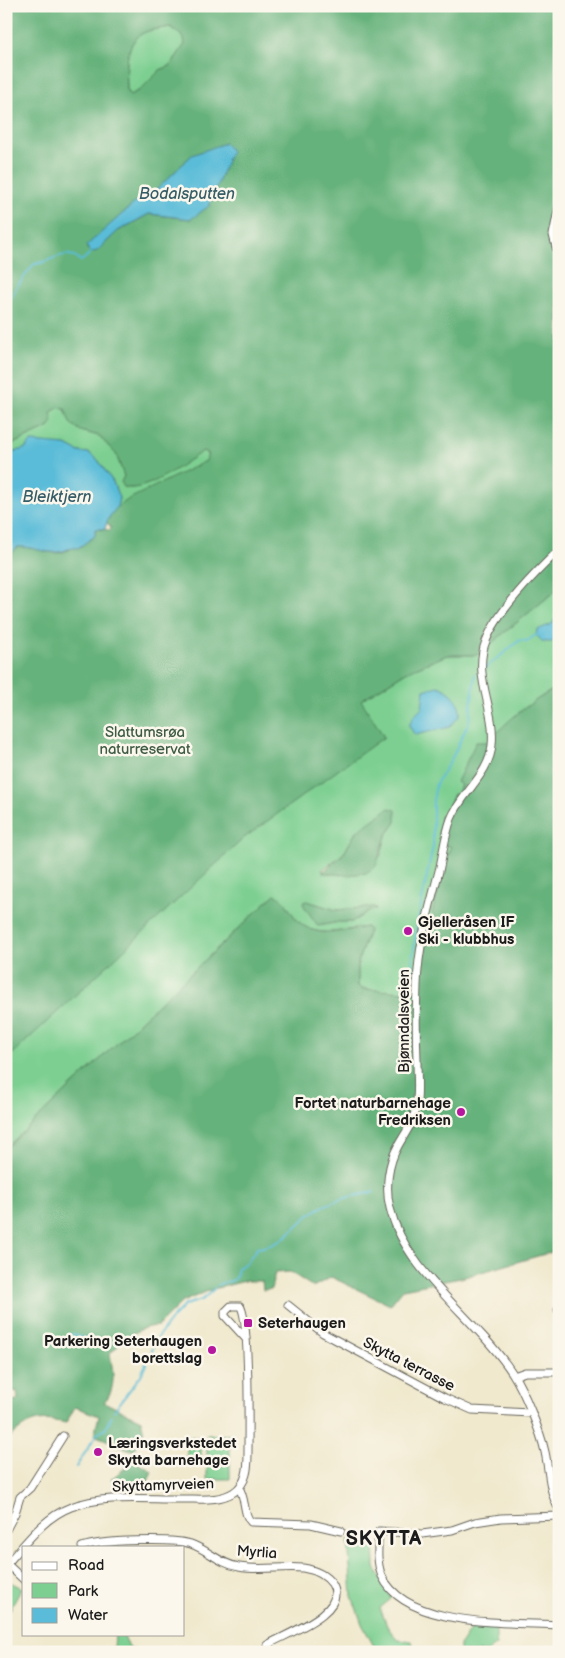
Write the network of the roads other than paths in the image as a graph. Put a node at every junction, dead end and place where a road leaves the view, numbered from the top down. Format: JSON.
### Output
{"nodes":[{"id":1,"x":559,"y":206,"type":"edge"},
{"id":2,"x":559,"y":259,"type":"edge"},
{"id":3,"x":559,"y":550,"type":"edge"},
{"id":4,"x":288,"y":1305,"type":"dead end"},
{"id":5,"x":246,"y":1339,"type":"junction"},
{"id":6,"x":559,"y":1372,"type":"edge"},
{"id":7,"x":514,"y":1376,"type":"junction"},
{"id":8,"x":530,"y":1413,"type":"junction"},
{"id":9,"x":63,"y":1436,"type":"dead end"},
{"id":10,"x":239,"y":1488,"type":"junction"},
{"id":11,"x":559,"y":1509,"type":"edge"},
{"id":12,"x":559,"y":1516,"type":"edge"},
{"id":13,"x":6,"y":1530,"type":"edge"},
{"id":14,"x":341,"y":1531,"type":"dead end"},
{"id":15,"x":23,"y":1546,"type":"edge"},
{"id":16,"x":86,"y":1546,"type":"edge"},
{"id":17,"x":22,"y":1548,"type":"edge"},
{"id":18,"x":6,"y":1565,"type":"edge"},
{"id":19,"x":22,"y":1578,"type":"edge"},
{"id":20,"x":559,"y":1625,"type":"edge"},
{"id":21,"x":267,"y":1645,"type":"dead end"}],
"edges":[{"from":1,"to":2,"type":"street"},
{"from":3,"to":7,"type":"street","name":"Bjønndalsveien"},
{"from":4,"to":8,"type":"street","name":"Skytta terrasse"},
{"from":5,"to":5,"type":"street"},
{"from":5,"to":10,"type":"street"},
{"from":6,"to":7,"type":"street"},
{"from":7,"to":8,"type":"street","name":"Bjønndalsveien"},
{"from":8,"to":11,"type":"street","name":"Bjønndalsveien"},
{"from":9,"to":13,"type":"street"},
{"from":10,"to":14,"type":"street"},
{"from":10,"to":15,"type":"street","name":"Skyttamyrveien"},
{"from":12,"to":20,"type":"street"},
{"from":16,"to":21,"type":"street","name":"Myrlia"},
{"from":17,"to":18,"type":"street","name":"Skyttamyrveien"},
{"from":18,"to":19,"type":"street"}]}
